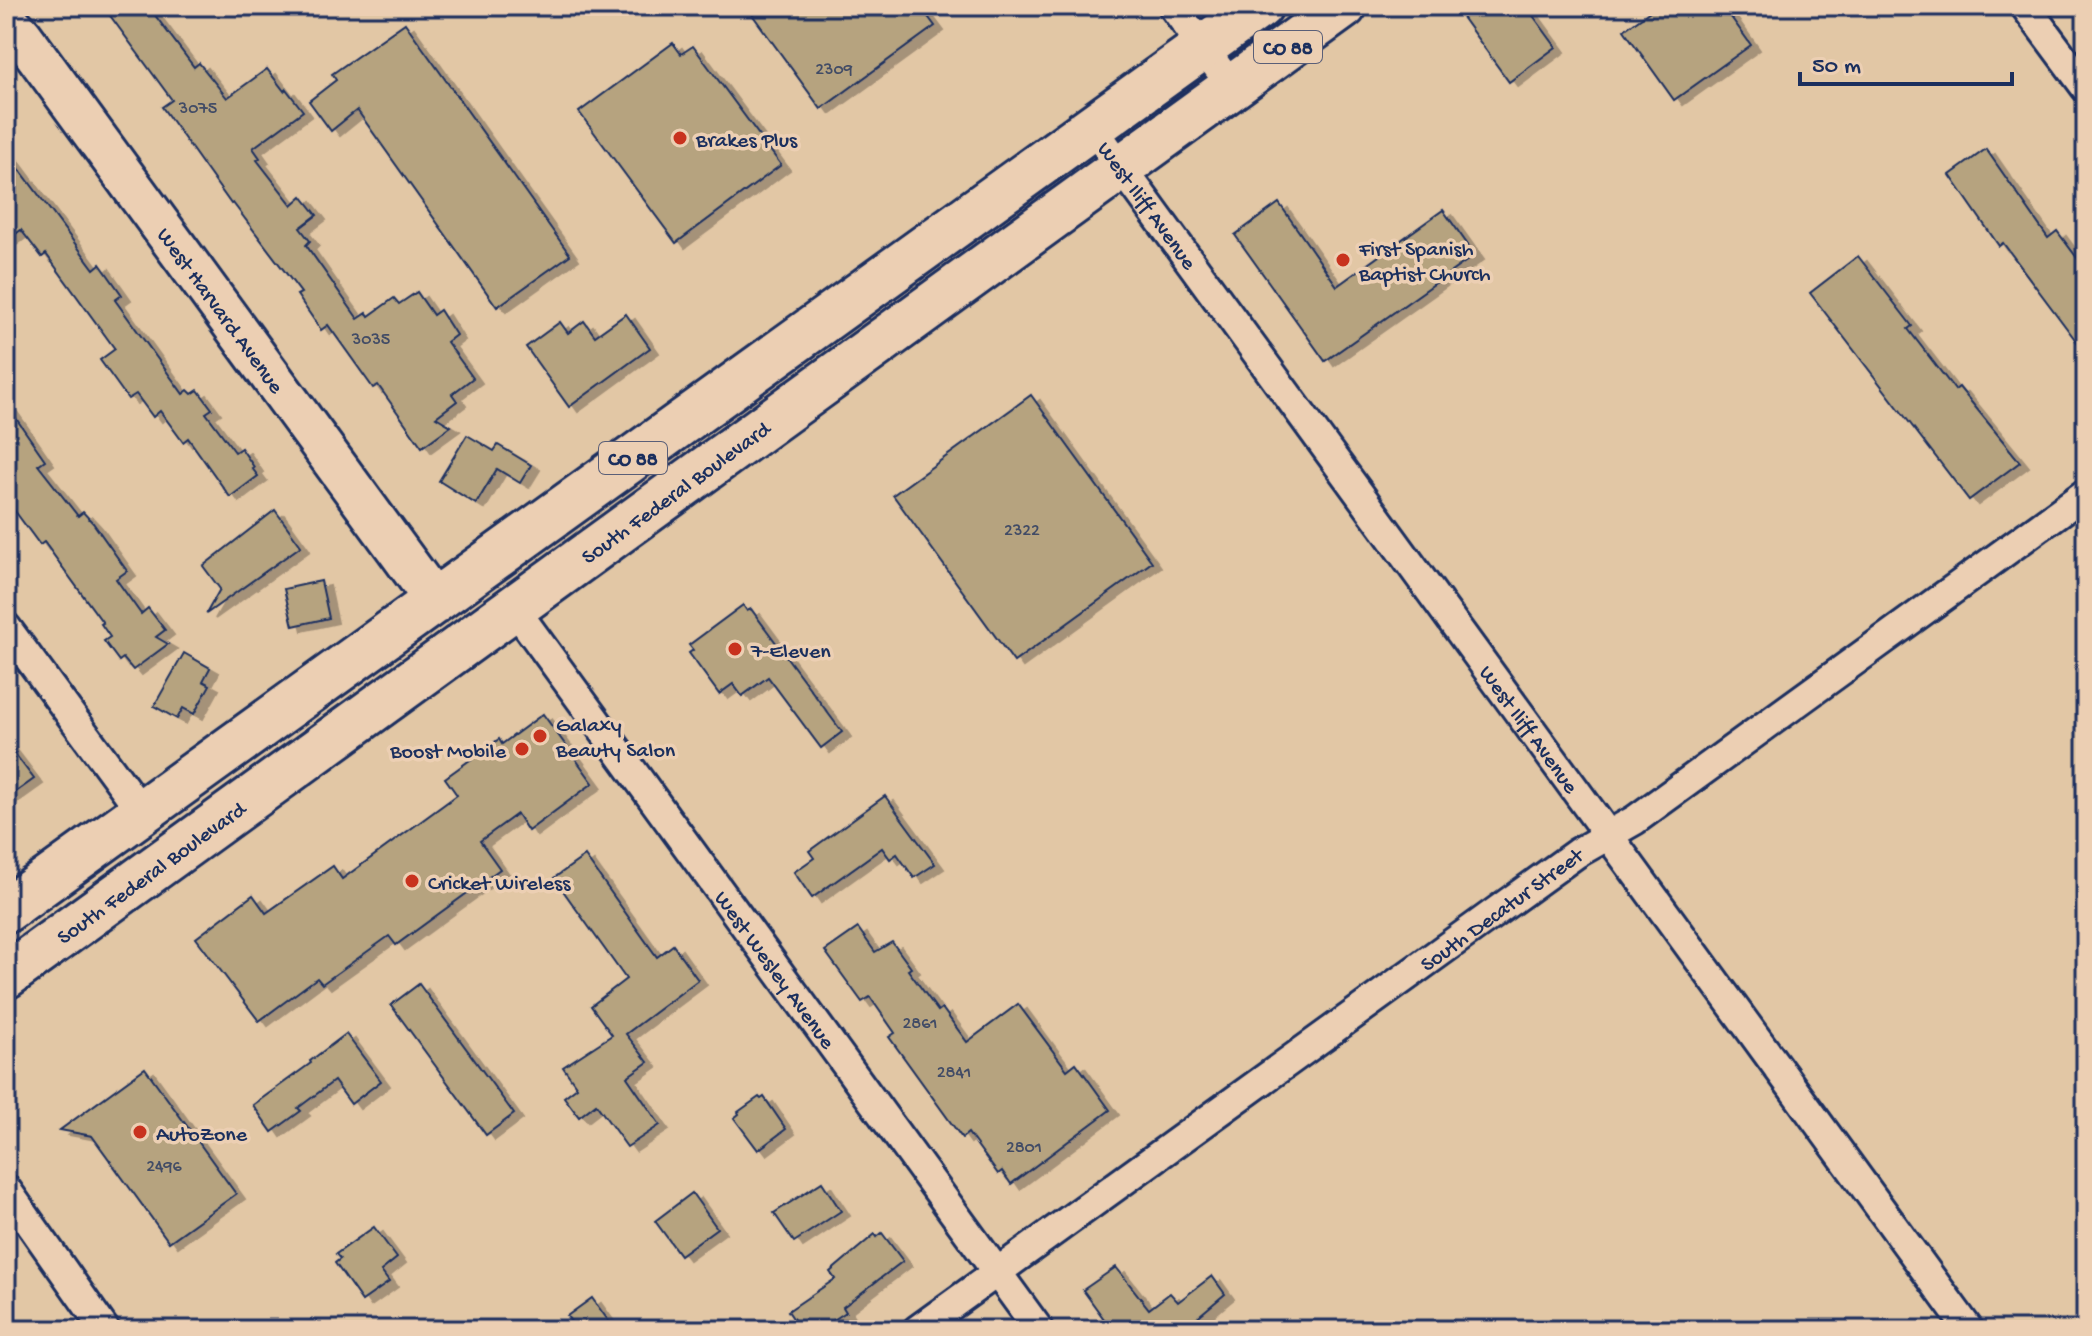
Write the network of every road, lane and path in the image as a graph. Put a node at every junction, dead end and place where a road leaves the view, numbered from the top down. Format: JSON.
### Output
{"nodes":[{"id":1,"x":1173,"y":6,"type":"edge"},
{"id":2,"x":1260,"y":6,"type":"edge"},
{"id":3,"x":1344,"y":6,"type":"edge"},
{"id":4,"x":2025,"y":6,"type":"edge"},
{"id":5,"x":6,"y":19,"type":"edge"},
{"id":6,"x":1203,"y":47,"type":"junction"},
{"id":7,"x":1232,"y":87,"type":"junction"},
{"id":8,"x":2086,"y":88,"type":"edge"},
{"id":9,"x":1092,"y":127,"type":"junction"},
{"id":10,"x":1121,"y":167,"type":"junction"},
{"id":11,"x":725,"y":392,"type":"junction"},
{"id":12,"x":2086,"y":493,"type":"edge"},
{"id":13,"x":435,"y":601,"type":"junction"},
{"id":14,"x":514,"y":608,"type":"junction"},
{"id":15,"x":6,"y":627,"type":"edge"},
{"id":16,"x":257,"y":793,"type":"junction"},
{"id":17,"x":142,"y":812,"type":"junction"},
{"id":18,"x":1608,"y":835,"type":"junction"},
{"id":19,"x":15,"y":906,"type":"edge"},
{"id":20,"x":6,"y":976,"type":"edge"},
{"id":21,"x":6,"y":1189,"type":"edge"},
{"id":22,"x":997,"y":1272,"type":"junction"},
{"id":23,"x":105,"y":1330,"type":"edge"},
{"id":24,"x":917,"y":1330,"type":"edge"},
{"id":25,"x":1039,"y":1330,"type":"edge"},
{"id":26,"x":1969,"y":1330,"type":"edge"}],
"edges":[{"from":1,"to":6,"type":"street"},
{"from":2,"to":6,"type":"main road","number":"CO 88"},
{"from":3,"to":7,"type":"main road","name":"South Federal Boulevard","number":"CO 88"},
{"from":4,"to":8,"type":"street"},
{"from":5,"to":13,"type":"street","name":"West Harvard Avenue"},
{"from":6,"to":7,"type":"street"},
{"from":6,"to":9,"type":"main road","number":"CO 88"},
{"from":7,"to":10,"type":"main road","name":"South Federal Boulevard","number":"CO 88"},
{"from":9,"to":10,"type":"street","name":"West Iliff Avenue"},
{"from":9,"to":11,"type":"main road","number":"CO 88"},
{"from":10,"to":14,"type":"main road","name":"South Federal Boulevard","number":"CO 88"},
{"from":10,"to":18,"type":"street","name":"West Iliff Avenue"},
{"from":11,"to":13,"type":"main road","number":"CO 88"},
{"from":11,"to":14,"type":"main road"},
{"from":12,"to":18,"type":"street","name":"South Decatur Street"},
{"from":13,"to":16,"type":"main road"},
{"from":13,"to":17,"type":"main road","number":"CO 88"},
{"from":14,"to":16,"type":"main road","name":"South Federal Boulevard","number":"CO 88"},
{"from":14,"to":22,"type":"street","name":"West Wesley Avenue"},
{"from":15,"to":17,"type":"street"},
{"from":16,"to":20,"type":"main road","name":"South Federal Boulevard","number":"CO 88"},
{"from":17,"to":19,"type":"main road","number":"CO 88"},
{"from":18,"to":22,"type":"street","name":"South Decatur Street"},
{"from":18,"to":26,"type":"street","name":"West Iliff Avenue"},
{"from":21,"to":23,"type":"street"},
{"from":22,"to":24,"type":"street","name":"South Decatur Street"},
{"from":22,"to":25,"type":"street","name":"West Wesley Avenue"}]}
